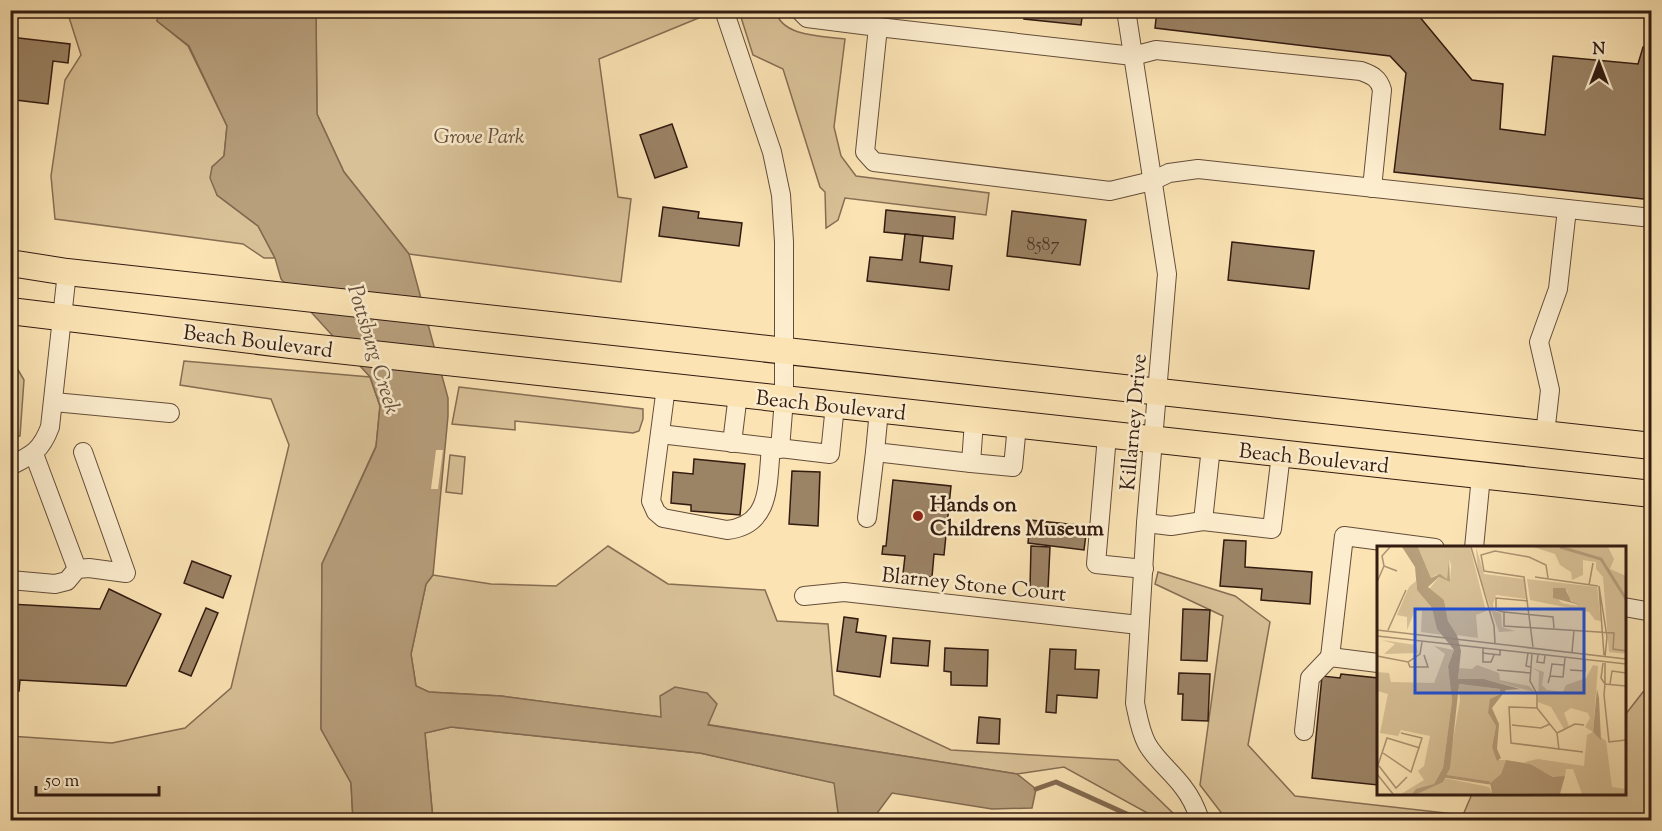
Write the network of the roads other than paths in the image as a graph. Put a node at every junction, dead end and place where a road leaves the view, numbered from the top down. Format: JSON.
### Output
{"nodes":[{"id":1,"x":724,"y":10,"type":"edge"},
{"id":2,"x":799,"y":10,"type":"edge"},
{"id":3,"x":1126,"y":10,"type":"edge"},
{"id":4,"x":878,"y":27,"type":"junction"},
{"id":5,"x":1133,"y":56,"type":"junction"},
{"id":6,"x":1152,"y":181,"type":"junction"},
{"id":7,"x":1372,"y":188,"type":"junction"},
{"id":8,"x":1567,"y":209,"type":"junction"},
{"id":9,"x":1652,"y":218,"type":"edge"},
{"id":10,"x":10,"y":263,"type":"edge"},
{"id":11,"x":67,"y":272,"type":"junction"},
{"id":12,"x":10,"y":311,"type":"edge"},
{"id":13,"x":62,"y":318,"type":"junction"},
{"id":14,"x":783,"y":350,"type":"junction"},
{"id":15,"x":666,"y":387,"type":"junction"},
{"id":16,"x":1158,"y":391,"type":"junction"},
{"id":17,"x":738,"y":394,"type":"junction"},
{"id":18,"x":784,"y":399,"type":"junction"},
{"id":19,"x":54,"y":402,"type":"junction"},
{"id":20,"x":835,"y":405,"type":"junction"},
{"id":21,"x":879,"y":410,"type":"junction"},
{"id":22,"x":170,"y":413,"type":"dead end"},
{"id":23,"x":974,"y":421,"type":"junction"},
{"id":24,"x":1017,"y":426,"type":"junction"},
{"id":25,"x":1545,"y":434,"type":"junction"},
{"id":26,"x":660,"y":435,"type":"junction"},
{"id":27,"x":1107,"y":436,"type":"junction"},
{"id":28,"x":1153,"y":441,"type":"junction"},
{"id":29,"x":732,"y":443,"type":"junction"},
{"id":30,"x":1652,"y":446,"type":"edge"},
{"id":31,"x":1211,"y":447,"type":"junction"},
{"id":32,"x":775,"y":449,"type":"junction"},
{"id":33,"x":875,"y":452,"type":"junction"},
{"id":34,"x":83,"y":453,"type":"dead end"},
{"id":35,"x":34,"y":454,"type":"junction"},
{"id":36,"x":1281,"y":454,"type":"junction"},
{"id":37,"x":971,"y":463,"type":"junction"},
{"id":38,"x":10,"y":466,"type":"edge"},
{"id":39,"x":1481,"y":476,"type":"junction"},
{"id":40,"x":1652,"y":494,"type":"edge"},
{"id":41,"x":867,"y":518,"type":"dead end"},
{"id":42,"x":1203,"y":521,"type":"junction"},
{"id":43,"x":1146,"y":523,"type":"junction"},
{"id":44,"x":1420,"y":546,"type":"edge"},
{"id":45,"x":1474,"y":546,"type":"edge"},
{"id":46,"x":77,"y":569,"type":"junction"},
{"id":47,"x":1144,"y":569,"type":"junction"},
{"id":48,"x":10,"y":580,"type":"edge"},
{"id":49,"x":804,"y":596,"type":"dead end"},
{"id":50,"x":1626,"y":608,"type":"edge"},
{"id":51,"x":1652,"y":612,"type":"edge"},
{"id":52,"x":1139,"y":625,"type":"junction"},
{"id":53,"x":1330,"y":657,"type":"junction"},
{"id":54,"x":1377,"y":663,"type":"edge"},
{"id":55,"x":1304,"y":731,"type":"dead end"},
{"id":56,"x":1200,"y":820,"type":"edge"}],
"edges":[{"from":1,"to":14,"type":"street"},
{"from":2,"to":4,"type":"street"},
{"from":3,"to":5,"type":"street","name":"Killarney Drive"},
{"from":4,"to":5,"type":"street"},
{"from":4,"to":6,"type":"street"},
{"from":5,"to":6,"type":"street","name":"Killarney Drive"},
{"from":5,"to":7,"type":"street"},
{"from":6,"to":7,"type":"street"},
{"from":6,"to":16,"type":"street","name":"Killarney Drive"},
{"from":7,"to":8,"type":"street"},
{"from":8,"to":9,"type":"street"},
{"from":8,"to":25,"type":"street"},
{"from":10,"to":11,"type":"highway"},
{"from":11,"to":13,"type":"street"},
{"from":11,"to":14,"type":"highway"},
{"from":12,"to":13,"type":"highway","name":"Beach Boulevard"},
{"from":13,"to":15,"type":"highway","name":"Beach Boulevard"},
{"from":13,"to":19,"type":"street"},
{"from":14,"to":16,"type":"highway"},
{"from":14,"to":18,"type":"street"},
{"from":15,"to":17,"type":"highway","name":"Beach Boulevard"},
{"from":15,"to":26,"type":"street"},
{"from":16,"to":25,"type":"highway"},
{"from":16,"to":28,"type":"street","name":"Killarney Drive"},
{"from":17,"to":18,"type":"highway","name":"Beach Boulevard"},
{"from":17,"to":29,"type":"street"},
{"from":18,"to":20,"type":"highway","name":"Beach Boulevard"},
{"from":18,"to":32,"type":"street"},
{"from":19,"to":22,"type":"street"},
{"from":19,"to":35,"type":"street"},
{"from":20,"to":21,"type":"highway","name":"Beach Boulevard"},
{"from":20,"to":32,"type":"street"},
{"from":21,"to":23,"type":"highway","name":"Beach Boulevard"},
{"from":21,"to":33,"type":"street"},
{"from":23,"to":24,"type":"highway","name":"Beach Boulevard"},
{"from":23,"to":37,"type":"street"},
{"from":24,"to":27,"type":"highway","name":"Beach Boulevard"},
{"from":24,"to":37,"type":"street"},
{"from":25,"to":30,"type":"highway"},
{"from":26,"to":29,"type":"street"},
{"from":26,"to":32,"type":"street"},
{"from":27,"to":28,"type":"highway","name":"Beach Boulevard"},
{"from":27,"to":47,"type":"street"},
{"from":28,"to":31,"type":"highway","name":"Beach Boulevard"},
{"from":28,"to":43,"type":"street","name":"Killarney Drive"},
{"from":29,"to":32,"type":"street"},
{"from":31,"to":36,"type":"highway","name":"Beach Boulevard"},
{"from":31,"to":42,"type":"street"},
{"from":33,"to":37,"type":"street"},
{"from":33,"to":41,"type":"street"},
{"from":34,"to":46,"type":"street"},
{"from":35,"to":38,"type":"street"},
{"from":35,"to":46,"type":"street"},
{"from":36,"to":39,"type":"highway","name":"Beach Boulevard"},
{"from":36,"to":42,"type":"street"},
{"from":39,"to":40,"type":"highway","name":"Beach Boulevard"},
{"from":39,"to":45,"type":"street"},
{"from":42,"to":43,"type":"street"},
{"from":43,"to":47,"type":"street","name":"Killarney Drive"},
{"from":44,"to":53,"type":"street"},
{"from":46,"to":48,"type":"street"},
{"from":47,"to":52,"type":"street","name":"Killarney Drive"},
{"from":49,"to":52,"type":"street","name":"Blarney Stone Court"},
{"from":50,"to":51,"type":"street"},
{"from":52,"to":56,"type":"street","name":"Killarney Drive"},
{"from":53,"to":54,"type":"street"},
{"from":53,"to":55,"type":"street"}]}
